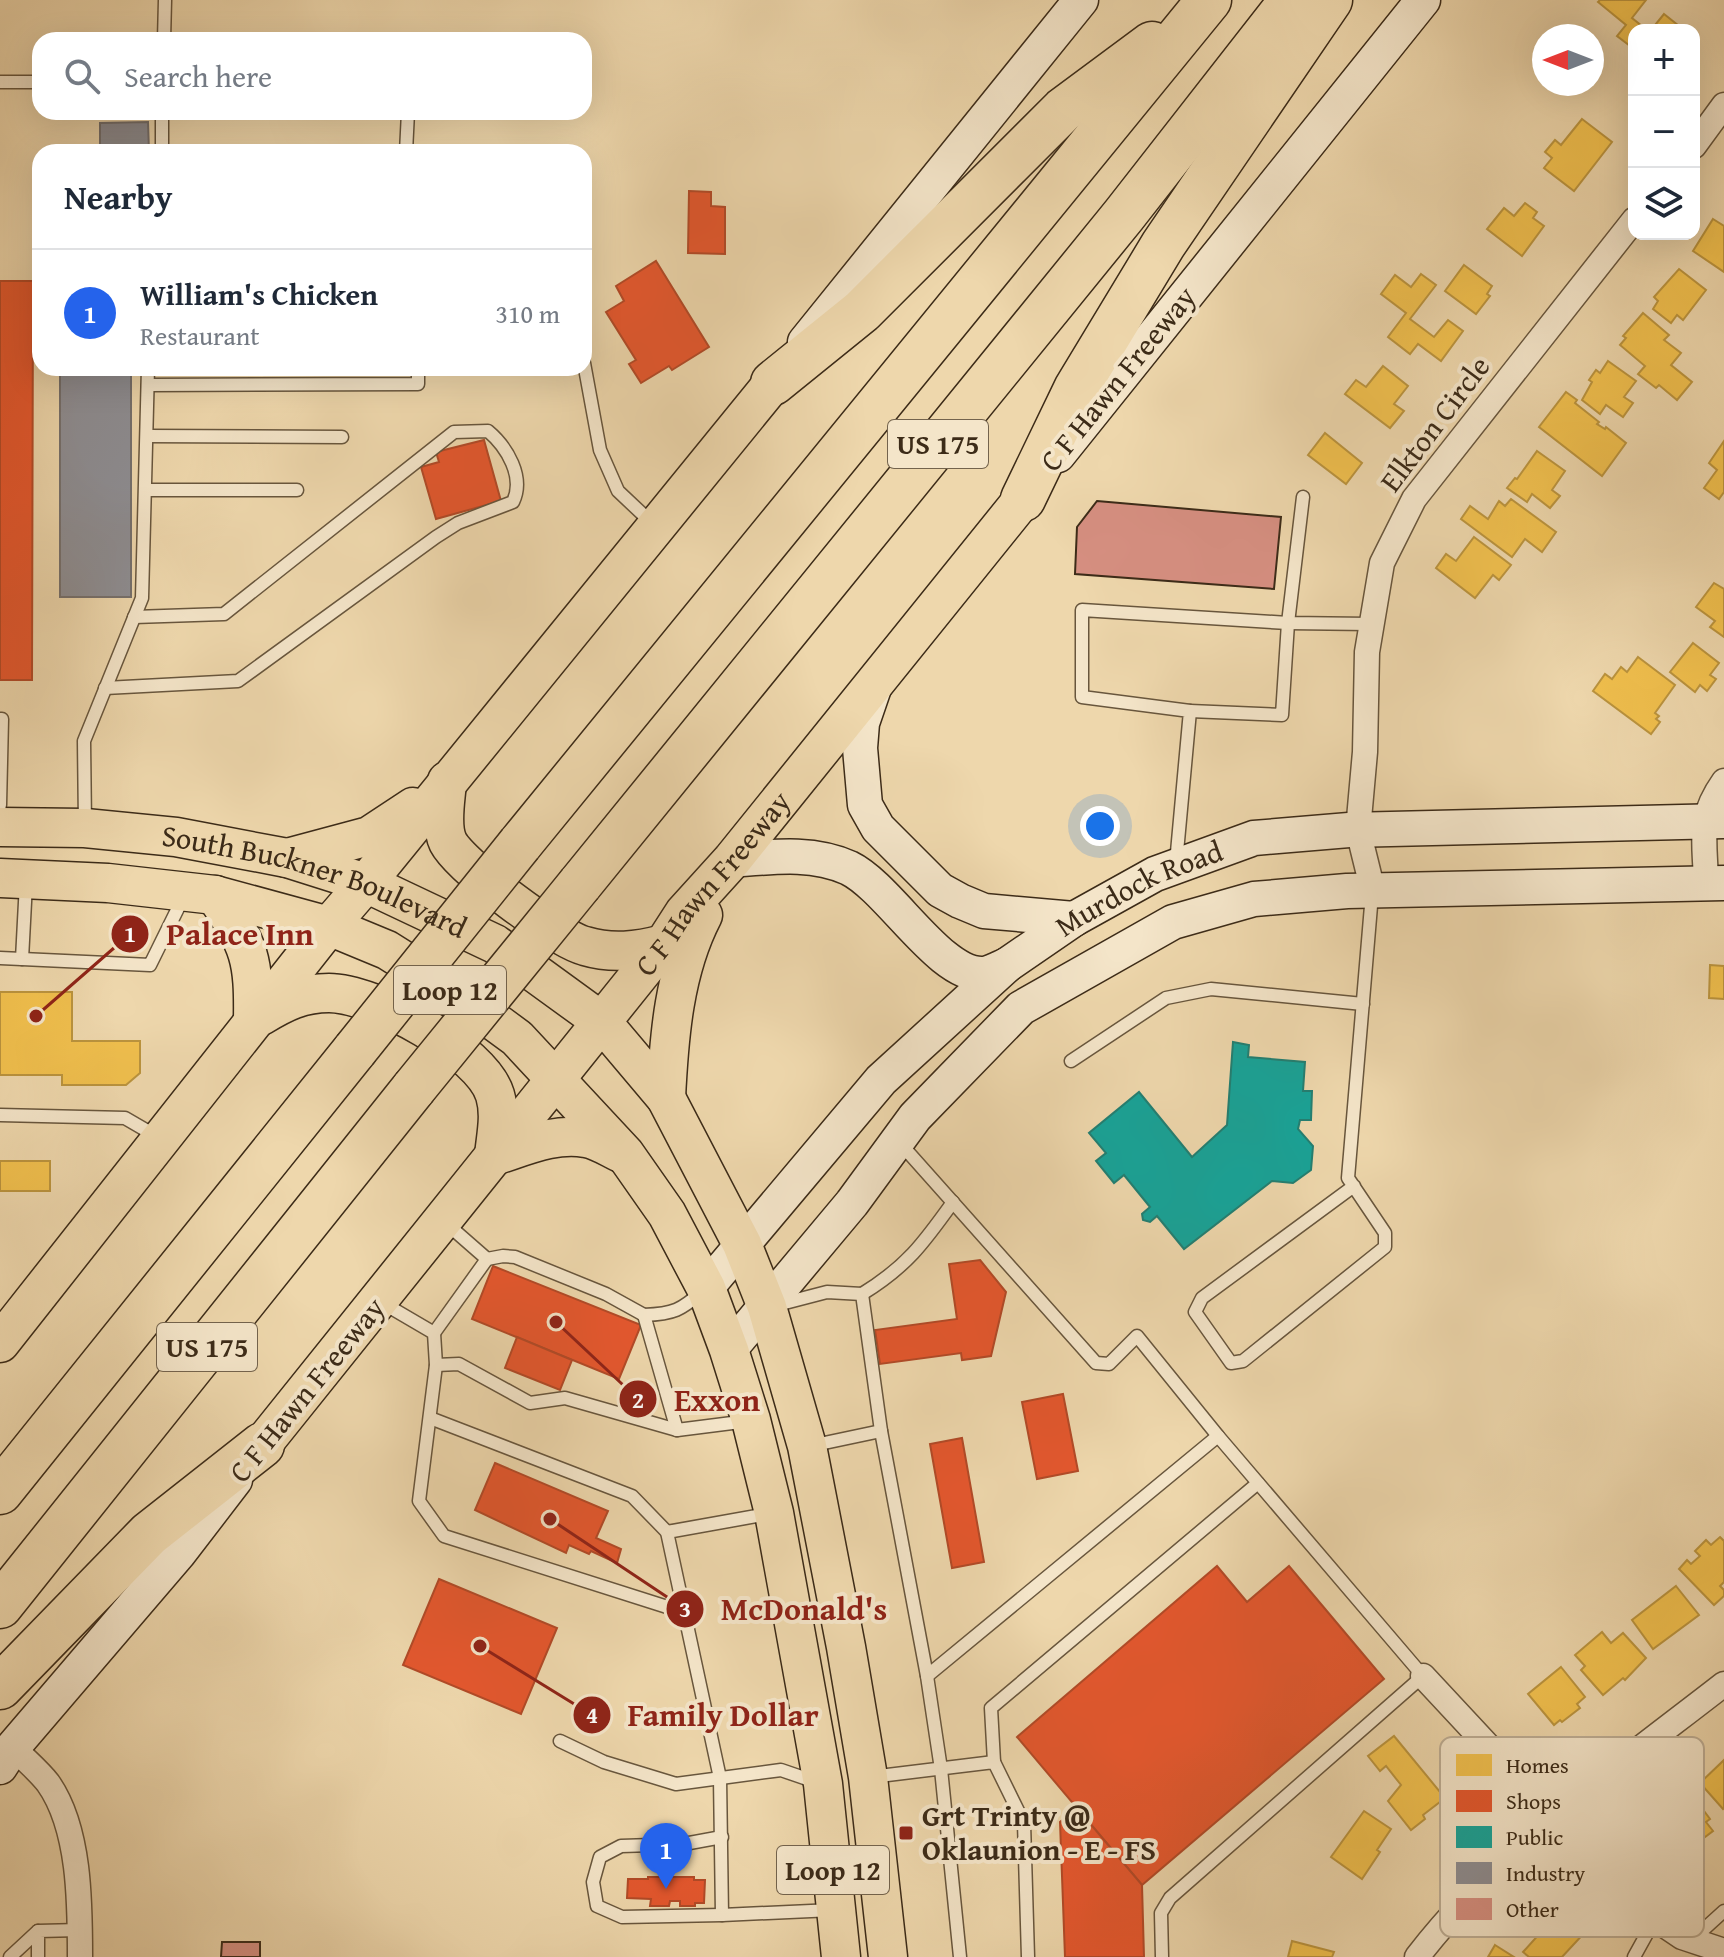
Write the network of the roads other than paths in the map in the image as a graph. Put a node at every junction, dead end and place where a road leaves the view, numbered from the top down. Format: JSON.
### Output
{"nodes":[{"id":1,"x":165,"y":0,"type":"edge"},
{"id":2,"x":1081,"y":0,"type":"edge"},
{"id":3,"x":1292,"y":0,"type":"edge"},
{"id":4,"x":1330,"y":0,"type":"edge"},
{"id":5,"x":1423,"y":0,"type":"edge"},
{"id":6,"x":1207,"y":2,"type":"edge"},
{"id":7,"x":164,"y":32,"type":"edge"},
{"id":8,"x":0,"y":82,"type":"edge"},
{"id":9,"x":32,"y":82,"type":"edge"},
{"id":10,"x":1724,"y":105,"type":"edge"},
{"id":11,"x":162,"y":120,"type":"edge"},
{"id":12,"x":408,"y":120,"type":"edge"},
{"id":13,"x":1700,"y":138,"type":"edge"},
{"id":14,"x":162,"y":144,"type":"edge"},
{"id":15,"x":406,"y":144,"type":"edge"},
{"id":16,"x":1628,"y":228,"type":"edge"},
{"id":17,"x":148,"y":376,"type":"edge"},
{"id":18,"x":418,"y":376,"type":"edge"},
{"id":19,"x":586,"y":376,"type":"edge"},
{"id":20,"x":773,"y":383,"type":"junction"},
{"id":21,"x":148,"y":385,"type":"junction"},
{"id":22,"x":147,"y":436,"type":"junction"},
{"id":23,"x":342,"y":437,"type":"dead end"},
{"id":24,"x":146,"y":490,"type":"junction"},
{"id":25,"x":297,"y":490,"type":"dead end"},
{"id":26,"x":1303,"y":497,"type":"dead end"},
{"id":27,"x":1023,"y":499,"type":"junction"},
{"id":28,"x":656,"y":526,"type":"junction"},
{"id":29,"x":134,"y":617,"type":"junction"},
{"id":30,"x":1288,"y":623,"type":"junction"},
{"id":31,"x":1370,"y":624,"type":"junction"},
{"id":32,"x":879,"y":675,"type":"junction"},
{"id":33,"x":105,"y":688,"type":"junction"},
{"id":34,"x":1190,"y":711,"type":"junction"},
{"id":35,"x":0,"y":719,"type":"edge"},
{"id":36,"x":447,"y":781,"type":"junction"},
{"id":37,"x":1724,"y":781,"type":"edge"},
{"id":38,"x":0,"y":805,"type":"edge"},
{"id":39,"x":1714,"y":821,"type":"edge"},
{"id":40,"x":0,"y":827,"type":"edge"},
{"id":41,"x":85,"y":828,"type":"junction"},
{"id":42,"x":1358,"y":830,"type":"junction"},
{"id":43,"x":287,"y":858,"type":"junction"},
{"id":44,"x":732,"y":860,"type":"junction"},
{"id":45,"x":1176,"y":866,"type":"junction"},
{"id":46,"x":13,"y":879,"type":"edge"},
{"id":47,"x":366,"y":883,"type":"junction"},
{"id":48,"x":1715,"y":883,"type":"edge"},
{"id":49,"x":1373,"y":891,"type":"junction"},
{"id":50,"x":201,"y":893,"type":"junction"},
{"id":51,"x":1074,"y":919,"type":"junction"},
{"id":52,"x":329,"y":926,"type":"junction"},
{"id":53,"x":664,"y":944,"type":"junction"},
{"id":54,"x":0,"y":958,"type":"edge"},
{"id":55,"x":22,"y":959,"type":"junction"},
{"id":56,"x":1007,"y":965,"type":"junction"},
{"id":57,"x":1071,"y":978,"type":"junction"},
{"id":58,"x":1363,"y":1004,"type":"junction"},
{"id":59,"x":253,"y":1021,"type":"junction"},
{"id":60,"x":601,"y":1021,"type":"junction"},
{"id":61,"x":1071,"y":1061,"type":"dead end"},
{"id":62,"x":554,"y":1078,"type":"junction"},
{"id":63,"x":666,"y":1098,"type":"junction"},
{"id":64,"x":0,"y":1115,"type":"edge"},
{"id":65,"x":161,"y":1138,"type":"junction"},
{"id":66,"x":898,"y":1141,"type":"junction"},
{"id":67,"x":625,"y":1154,"type":"junction"},
{"id":68,"x":494,"y":1156,"type":"junction"},
{"id":69,"x":1354,"y":1186,"type":"junction"},
{"id":70,"x":953,"y":1202,"type":"junction"},
{"id":71,"x":442,"y":1220,"type":"junction"},
{"id":72,"x":742,"y":1244,"type":"junction"},
{"id":73,"x":487,"y":1259,"type":"junction"},
{"id":74,"x":706,"y":1288,"type":"junction"},
{"id":75,"x":862,"y":1294,"type":"junction"},
{"id":76,"x":379,"y":1301,"type":"junction"},
{"id":77,"x":767,"y":1307,"type":"junction"},
{"id":78,"x":644,"y":1315,"type":"junction"},
{"id":79,"x":434,"y":1333,"type":"junction"},
{"id":80,"x":0,"y":1343,"type":"edge"},
{"id":81,"x":729,"y":1350,"type":"junction"},
{"id":82,"x":436,"y":1365,"type":"junction"},
{"id":83,"x":430,"y":1418,"type":"junction"},
{"id":84,"x":751,"y":1420,"type":"junction"},
{"id":85,"x":677,"y":1430,"type":"junction"},
{"id":86,"x":881,"y":1431,"type":"junction"},
{"id":87,"x":1218,"y":1436,"type":"junction"},
{"id":88,"x":262,"y":1445,"type":"junction"},
{"id":89,"x":807,"y":1446,"type":"junction"},
{"id":90,"x":1258,"y":1483,"type":"junction"},
{"id":91,"x":0,"y":1492,"type":"edge"},
{"id":92,"x":774,"y":1513,"type":"junction"},
{"id":93,"x":667,"y":1532,"type":"junction"},
{"id":94,"x":0,"y":1606,"type":"edge"},
{"id":95,"x":683,"y":1612,"type":"junction"},
{"id":96,"x":927,"y":1676,"type":"junction"},
{"id":97,"x":1423,"y":1676,"type":"junction"},
{"id":98,"x":1724,"y":1684,"type":"edge"},
{"id":99,"x":0,"y":1687,"type":"edge"},
{"id":100,"x":1480,"y":1737,"type":"edge"},
{"id":101,"x":1656,"y":1737,"type":"edge"},
{"id":102,"x":560,"y":1741,"type":"dead end"},
{"id":103,"x":7,"y":1757,"type":"edge"},
{"id":104,"x":994,"y":1762,"type":"junction"},
{"id":105,"x":941,"y":1769,"type":"junction"},
{"id":106,"x":868,"y":1777,"type":"junction"},
{"id":107,"x":720,"y":1778,"type":"junction"},
{"id":108,"x":823,"y":1784,"type":"junction"},
{"id":109,"x":722,"y":1837,"type":"junction"},
{"id":110,"x":836,"y":1910,"type":"junction"},
{"id":111,"x":1724,"y":1911,"type":"edge"},
{"id":112,"x":722,"y":1915,"type":"junction"},
{"id":113,"x":1440,"y":1928,"type":"edge"},
{"id":114,"x":1704,"y":1929,"type":"edge"},
{"id":115,"x":80,"y":1930,"type":"junction"},
{"id":116,"x":38,"y":1931,"type":"junction"},
{"id":117,"x":1645,"y":1937,"type":"edge"},
{"id":118,"x":1682,"y":1937,"type":"edge"},
{"id":119,"x":1695,"y":1937,"type":"edge"},
{"id":120,"x":1692,"y":1940,"type":"junction"},
{"id":121,"x":1724,"y":1951,"type":"edge"},
{"id":122,"x":10,"y":1957,"type":"edge"},
{"id":123,"x":38,"y":1957,"type":"edge"},
{"id":124,"x":80,"y":1957,"type":"edge"},
{"id":125,"x":841,"y":1957,"type":"edge"},
{"id":126,"x":888,"y":1957,"type":"edge"},
{"id":127,"x":960,"y":1957,"type":"edge"},
{"id":128,"x":1028,"y":1957,"type":"edge"},
{"id":129,"x":1162,"y":1957,"type":"edge"},
{"id":130,"x":1417,"y":1957,"type":"edge"},
{"id":131,"x":1634,"y":1957,"type":"edge"}],
"edges":[{"from":1,"to":7,"type":"lane"},
{"from":2,"to":20,"type":"main road"},
{"from":3,"to":94,"type":"highway","number":"US 175","bridge":true},
{"from":4,"to":27,"type":"highway"},
{"from":5,"to":27,"type":"main road","name":"C F Hawn Freeway"},
{"from":6,"to":20,"type":"highway"},
{"from":6,"to":91,"type":"highway","number":"US 175","bridge":true},
{"from":8,"to":9,"type":"lane"},
{"from":10,"to":13,"type":"street"},
{"from":11,"to":14,"type":"lane"},
{"from":12,"to":15,"type":"lane"},
{"from":16,"to":31,"type":"street","name":"Elkton Circle"},
{"from":17,"to":21,"type":"lane"},
{"from":18,"to":21,"type":"lane"},
{"from":19,"to":28,"type":"lane"},
{"from":20,"to":28,"type":"main road"},
{"from":21,"to":22,"type":"lane"},
{"from":22,"to":23,"type":"lane"},
{"from":22,"to":24,"type":"lane"},
{"from":24,"to":25,"type":"lane"},
{"from":24,"to":29,"type":"lane"},
{"from":26,"to":30,"type":"lane"},
{"from":27,"to":32,"type":"main road","name":"C F Hawn Freeway"},
{"from":28,"to":36,"type":"main road"},
{"from":29,"to":33,"type":"lane"},
{"from":29,"to":33,"type":"lane"},
{"from":30,"to":31,"type":"lane"},
{"from":30,"to":34,"type":"lane"},
{"from":30,"to":34,"type":"lane"},
{"from":31,"to":42,"type":"street","name":"Elkton Circle"},
{"from":32,"to":44,"type":"main road","name":"C F Hawn Freeway"},
{"from":32,"to":51,"type":"main road"},
{"from":33,"to":41,"type":"lane"},
{"from":34,"to":45,"type":"lane"},
{"from":35,"to":38,"type":"lane"},
{"from":36,"to":43,"type":"main road"},
{"from":36,"to":47,"type":"main road"},
{"from":36,"to":53,"type":"main road"},
{"from":37,"to":39,"type":"street"},
{"from":39,"to":42,"type":"main road","name":"Murdock Road"},
{"from":39,"to":48,"type":"street"},
{"from":40,"to":41,"type":"main road","name":"South Buckner Boulevard","number":"Loop 12"},
{"from":41,"to":43,"type":"main road","name":"South Buckner Boulevard","number":"Loop 12"},
{"from":42,"to":45,"type":"main road","name":"Murdock Road"},
{"from":42,"to":49,"type":"street","name":"Elkton Circle"},
{"from":43,"to":47,"type":"main road","name":"South Buckner Boulevard","number":"Loop 12"},
{"from":44,"to":53,"type":"main road","name":"C F Hawn Freeway"},
{"from":44,"to":56,"type":"main road"},
{"from":44,"to":63,"type":"main road"},
{"from":45,"to":51,"type":"main road","name":"Murdock Road"},
{"from":46,"to":50,"type":"main road","name":"South Buckner Boulevard","number":"Loop 12"},
{"from":46,"to":55,"type":"lane"},
{"from":47,"to":52,"type":"main road"},
{"from":47,"to":60,"type":"main road","name":"South Buckner Boulevard","number":"Loop 12"},
{"from":48,"to":49,"type":"main road","name":"Murdock Road"},
{"from":49,"to":57,"type":"main road","name":"Murdock Road"},
{"from":49,"to":58,"type":"lane"},
{"from":50,"to":52,"type":"main road","name":"South Buckner Boulevard","number":"Loop 12"},
{"from":50,"to":55,"type":"lane"},
{"from":50,"to":59,"type":"main road"},
{"from":51,"to":56,"type":"main road","name":"Murdock Road"},
{"from":52,"to":59,"type":"main road"},
{"from":52,"to":62,"type":"main road","name":"South Buckner Boulevard","number":"Loop 12"},
{"from":53,"to":60,"type":"main road","name":"C F Hawn Freeway"},
{"from":54,"to":55,"type":"lane"},
{"from":56,"to":57,"type":"main road"},
{"from":56,"to":72,"type":"main road","name":"Murdock Road"},
{"from":57,"to":66,"type":"main road","name":"Murdock Road"},
{"from":58,"to":61,"type":"lane"},
{"from":58,"to":69,"type":"lane"},
{"from":59,"to":65,"type":"main road"},
{"from":59,"to":68,"type":"main road"},
{"from":60,"to":62,"type":"main road","name":"C F Hawn Freeway"},
{"from":60,"to":63,"type":"main road","number":"Loop 12"},
{"from":62,"to":67,"type":"main road","number":"Loop 12"},
{"from":62,"to":68,"type":"main road","name":"C F Hawn Freeway"},
{"from":63,"to":72,"type":"main road","number":"Loop 12"},
{"from":64,"to":65,"type":"lane"},
{"from":65,"to":80,"type":"main road"},
{"from":66,"to":70,"type":"lane"},
{"from":66,"to":77,"type":"main road","name":"Murdock Road"},
{"from":67,"to":68,"type":"main road"},
{"from":67,"to":74,"type":"main road","number":"Loop 12"},
{"from":68,"to":71,"type":"main road","name":"C F Hawn Freeway"},
{"from":69,"to":69,"type":"lane"},
{"from":70,"to":75,"type":"lane"},
{"from":70,"to":87,"type":"lane"},
{"from":71,"to":73,"type":"lane"},
{"from":71,"to":76,"type":"main road","name":"C F Hawn Freeway"},
{"from":72,"to":74,"type":"main road","name":"Murdock Road"},
{"from":72,"to":77,"type":"main road","number":"Loop 12"},
{"from":73,"to":78,"type":"lane"},
{"from":73,"to":79,"type":"lane"},
{"from":74,"to":78,"type":"lane"},
{"from":74,"to":81,"type":"main road","number":"Loop 12"},
{"from":75,"to":77,"type":"lane"},
{"from":75,"to":86,"type":"lane"},
{"from":76,"to":79,"type":"lane"},
{"from":76,"to":88,"type":"main road","name":"C F Hawn Freeway"},
{"from":77,"to":81,"type":"main road","name":"Murdock Road"},
{"from":77,"to":89,"type":"main road","number":"Loop 12"},
{"from":78,"to":85,"type":"lane"},
{"from":79,"to":82,"type":"lane"},
{"from":81,"to":84,"type":"main road","number":"Loop 12"},
{"from":82,"to":83,"type":"lane"},
{"from":82,"to":85,"type":"lane"},
{"from":83,"to":93,"type":"lane"},
{"from":83,"to":95,"type":"lane"},
{"from":84,"to":85,"type":"lane"},
{"from":84,"to":92,"type":"main road","number":"Loop 12"},
{"from":86,"to":89,"type":"lane"},
{"from":86,"to":96,"type":"lane"},
{"from":87,"to":90,"type":"lane"},
{"from":87,"to":96,"type":"lane"},
{"from":88,"to":99,"type":"highway"},
{"from":88,"to":103,"type":"main road","name":"C F Hawn Freeway"},
{"from":89,"to":106,"type":"main road","number":"Loop 12"},
{"from":90,"to":97,"type":"lane"},
{"from":90,"to":104,"type":"lane"},
{"from":92,"to":93,"type":"lane"},
{"from":92,"to":108,"type":"main road","number":"Loop 12"},
{"from":93,"to":95,"type":"lane"},
{"from":95,"to":107,"type":"lane"},
{"from":96,"to":105,"type":"lane"},
{"from":97,"to":100,"type":"street"},
{"from":97,"to":129,"type":"lane"},
{"from":98,"to":101,"type":"street"},
{"from":102,"to":107,"type":"lane"},
{"from":103,"to":115,"type":"street"},
{"from":104,"to":105,"type":"lane"},
{"from":104,"to":128,"type":"lane"},
{"from":105,"to":106,"type":"lane"},
{"from":105,"to":127,"type":"lane"},
{"from":106,"to":108,"type":"main road"},
{"from":106,"to":126,"type":"main road","number":"Loop 12"},
{"from":107,"to":108,"type":"lane"},
{"from":107,"to":109,"type":"lane"},
{"from":108,"to":110,"type":"main road","number":"Loop 12"},
{"from":109,"to":112,"type":"lane"},
{"from":109,"to":112,"type":"lane"},
{"from":110,"to":112,"type":"lane"},
{"from":110,"to":125,"type":"main road","number":"Loop 12"},
{"from":111,"to":114,"type":"lane"},
{"from":113,"to":130,"type":"street"},
{"from":115,"to":116,"type":"lane"},
{"from":115,"to":124,"type":"street"},
{"from":116,"to":122,"type":"lane"},
{"from":116,"to":123,"type":"lane"},
{"from":117,"to":131,"type":"lane"},
{"from":118,"to":120,"type":"street"},
{"from":119,"to":120,"type":"lane"},
{"from":120,"to":121,"type":"street"}]}
